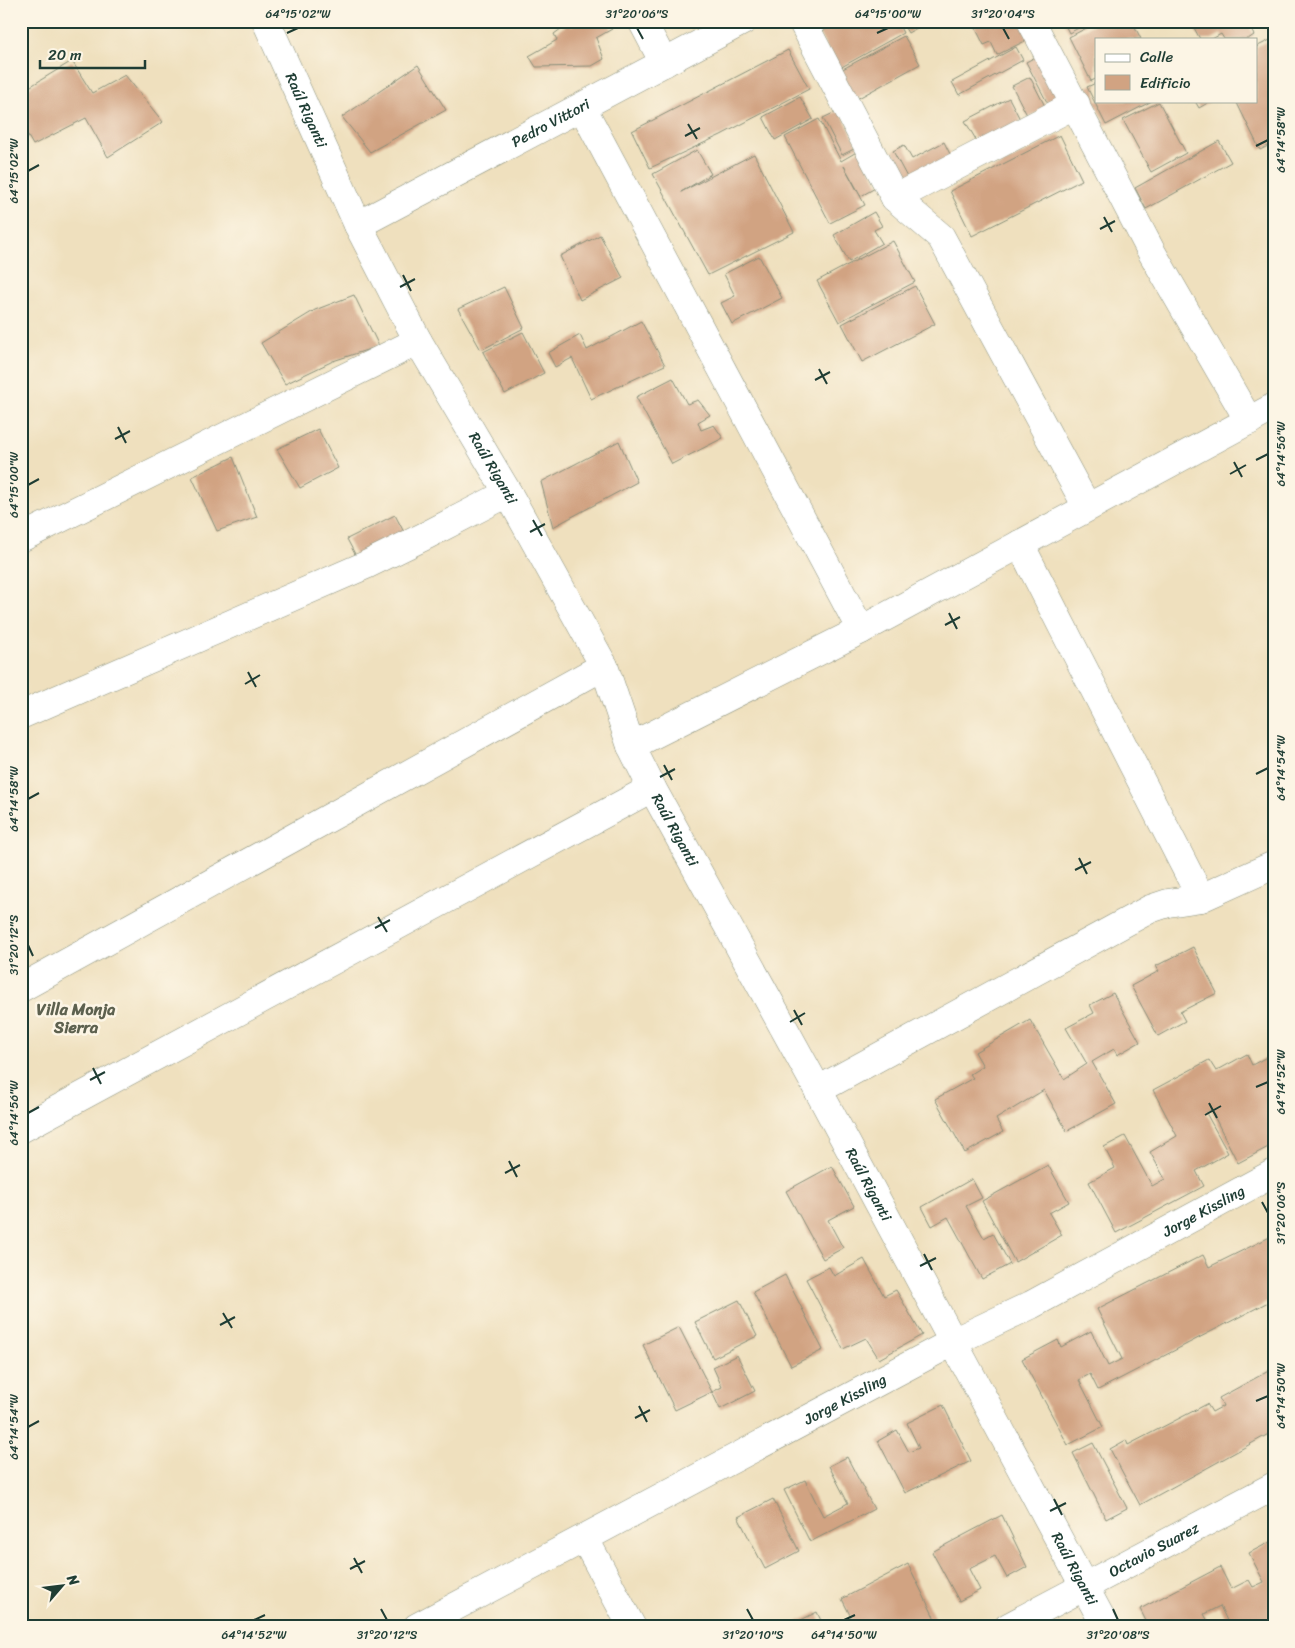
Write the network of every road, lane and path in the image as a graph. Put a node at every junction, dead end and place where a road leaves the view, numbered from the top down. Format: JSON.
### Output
{"nodes":[{"id":1,"x":266,"y":21,"type":"edge"},
{"id":2,"x":642,"y":21,"type":"edge"},
{"id":3,"x":743,"y":21,"type":"edge"},
{"id":4,"x":802,"y":21,"type":"edge"},
{"id":5,"x":1032,"y":21,"type":"edge"},
{"id":6,"x":664,"y":63,"type":"junction"},
{"id":7,"x":1076,"y":104,"type":"junction"},
{"id":8,"x":582,"y":106,"type":"junction"},
{"id":9,"x":895,"y":198,"type":"junction"},
{"id":10,"x":358,"y":225,"type":"junction"},
{"id":11,"x":418,"y":341,"type":"junction"},
{"id":12,"x":1274,"y":407,"type":"edge"},
{"id":13,"x":1248,"y":421,"type":"junction"},
{"id":14,"x":508,"y":492,"type":"junction"},
{"id":15,"x":1087,"y":507,"type":"junction"},
{"id":16,"x":21,"y":538,"type":"edge"},
{"id":17,"x":1020,"y":544,"type":"junction"},
{"id":18,"x":861,"y":630,"type":"junction"},
{"id":19,"x":604,"y":666,"type":"junction"},
{"id":20,"x":21,"y":714,"type":"edge"},
{"id":21,"x":632,"y":746,"type":"junction"},
{"id":22,"x":652,"y":788,"type":"junction"},
{"id":23,"x":1274,"y":865,"type":"edge"},
{"id":24,"x":1201,"y":898,"type":"junction"},
{"id":25,"x":21,"y":988,"type":"edge"},
{"id":26,"x":818,"y":1090,"type":"junction"},
{"id":27,"x":21,"y":1129,"type":"edge"},
{"id":28,"x":1274,"y":1173,"type":"edge"},
{"id":29,"x":953,"y":1342,"type":"junction"},
{"id":30,"x":1274,"y":1486,"type":"edge"},
{"id":31,"x":585,"y":1539,"type":"junction"},
{"id":32,"x":1084,"y":1587,"type":"junction"},
{"id":33,"x":417,"y":1627,"type":"edge"},
{"id":34,"x":632,"y":1627,"type":"edge"},
{"id":35,"x":1008,"y":1627,"type":"edge"},
{"id":36,"x":1106,"y":1627,"type":"edge"}],
"edges":[{"from":1,"to":10,"type":"street","name":"Raúl Riganti"},
{"from":2,"to":6,"type":"street"},
{"from":3,"to":6,"type":"street","name":"Pedro Vittori"},
{"from":4,"to":9,"type":"street"},
{"from":5,"to":7,"type":"street"},
{"from":6,"to":8,"type":"street","name":"Pedro Vittori"},
{"from":7,"to":9,"type":"street"},
{"from":7,"to":13,"type":"street"},
{"from":8,"to":10,"type":"street","name":"Pedro Vittori"},
{"from":8,"to":18,"type":"street"},
{"from":9,"to":15,"type":"street"},
{"from":10,"to":11,"type":"street","name":"Raúl Riganti"},
{"from":11,"to":14,"type":"street","name":"Raúl Riganti"},
{"from":11,"to":16,"type":"street"},
{"from":12,"to":13,"type":"street"},
{"from":13,"to":15,"type":"street"},
{"from":14,"to":19,"type":"street","name":"Raúl Riganti"},
{"from":14,"to":20,"type":"street"},
{"from":15,"to":17,"type":"street"},
{"from":17,"to":18,"type":"street"},
{"from":17,"to":24,"type":"street"},
{"from":18,"to":21,"type":"street"},
{"from":19,"to":21,"type":"street","name":"Raúl Riganti"},
{"from":19,"to":25,"type":"street"},
{"from":21,"to":22,"type":"street","name":"Raúl Riganti"},
{"from":22,"to":26,"type":"street","name":"Raúl Riganti"},
{"from":22,"to":27,"type":"street"},
{"from":23,"to":24,"type":"street"},
{"from":24,"to":26,"type":"street"},
{"from":26,"to":29,"type":"street","name":"Raúl Riganti"},
{"from":28,"to":29,"type":"street","name":"Jorge Kissling"},
{"from":29,"to":31,"type":"street","name":"Jorge Kissling"},
{"from":29,"to":32,"type":"street","name":"Raúl Riganti"},
{"from":30,"to":32,"type":"street","name":"Octavio Suarez"},
{"from":31,"to":33,"type":"street","name":"Jorge Kissling"},
{"from":31,"to":34,"type":"street"},
{"from":32,"to":35,"type":"street","name":"Octavio Suarez"},
{"from":32,"to":36,"type":"street","name":"Raúl Riganti"}]}
